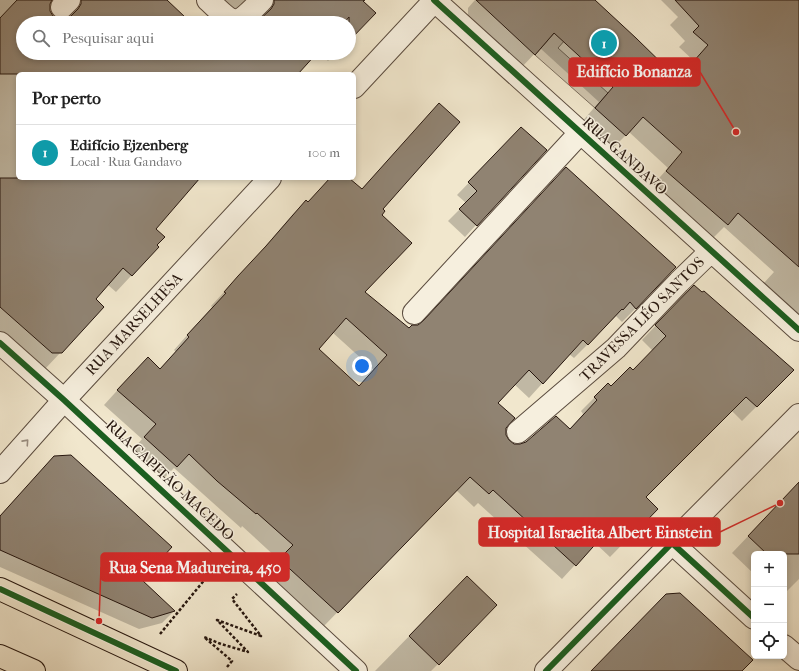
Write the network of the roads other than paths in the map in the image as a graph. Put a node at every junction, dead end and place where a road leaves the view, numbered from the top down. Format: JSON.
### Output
{"nodes":[{"id":1,"x":208,"y":0,"type":"edge"},
{"id":2,"x":262,"y":0,"type":"edge"},
{"id":3,"x":434,"y":0,"type":"edge"},
{"id":4,"x":225,"y":16,"type":"edge"},
{"id":5,"x":246,"y":16,"type":"edge"},
{"id":6,"x":356,"y":85,"type":"edge"},
{"id":7,"x":580,"y":133,"type":"junction"},
{"id":8,"x":268,"y":180,"type":"edge"},
{"id":9,"x":710,"y":251,"type":"junction"},
{"id":10,"x":414,"y":313,"type":"dead end"},
{"id":11,"x":799,"y":330,"type":"edge"},
{"id":12,"x":0,"y":343,"type":"edge"},
{"id":13,"x":64,"y":400,"type":"junction"},
{"id":14,"x":799,"y":415,"type":"edge"},
{"id":15,"x":518,"y":432,"type":"dead end"},
{"id":16,"x":0,"y":472,"type":"edge"},
{"id":17,"x":672,"y":543,"type":"junction"},
{"id":18,"x":0,"y":588,"type":"edge"},
{"id":19,"x":751,"y":615,"type":"edge"},
{"id":20,"x":787,"y":649,"type":"edge"},
{"id":21,"x":0,"y":656,"type":"edge"},
{"id":22,"x":799,"y":660,"type":"edge"},
{"id":23,"x":34,"y":671,"type":"edge"},
{"id":24,"x":176,"y":671,"type":"edge"},
{"id":25,"x":356,"y":671,"type":"edge"},
{"id":26,"x":546,"y":671,"type":"edge"}],
"edges":[{"from":1,"to":4,"type":"street"},
{"from":2,"to":5,"type":"street"},
{"from":3,"to":6,"type":"street"},
{"from":3,"to":7,"type":"street","name":"RUA GANDAVO"},
{"from":7,"to":9,"type":"street","name":"RUA GANDAVO"},
{"from":7,"to":10,"type":"street"},
{"from":8,"to":13,"type":"street","name":"RUA MARSELHESA"},
{"from":9,"to":11,"type":"street","name":"RUA GANDAVO"},
{"from":9,"to":15,"type":"street","name":"TRAVESSA LÉO SANTOS"},
{"from":12,"to":13,"type":"street","name":"RUA CAPITÃO MACEDO"},
{"from":16,"to":13,"type":"street","name":"RUA MARSELHESA","one_way":true},
{"from":13,"to":25,"type":"street","name":"RUA CAPITÃO MACEDO"},
{"from":14,"to":17,"type":"street"},
{"from":17,"to":19,"type":"street"},
{"from":17,"to":26,"type":"street"},
{"from":18,"to":24,"type":"main road"},
{"from":20,"to":22,"type":"street"},
{"from":21,"to":23,"type":"main road"}]}
